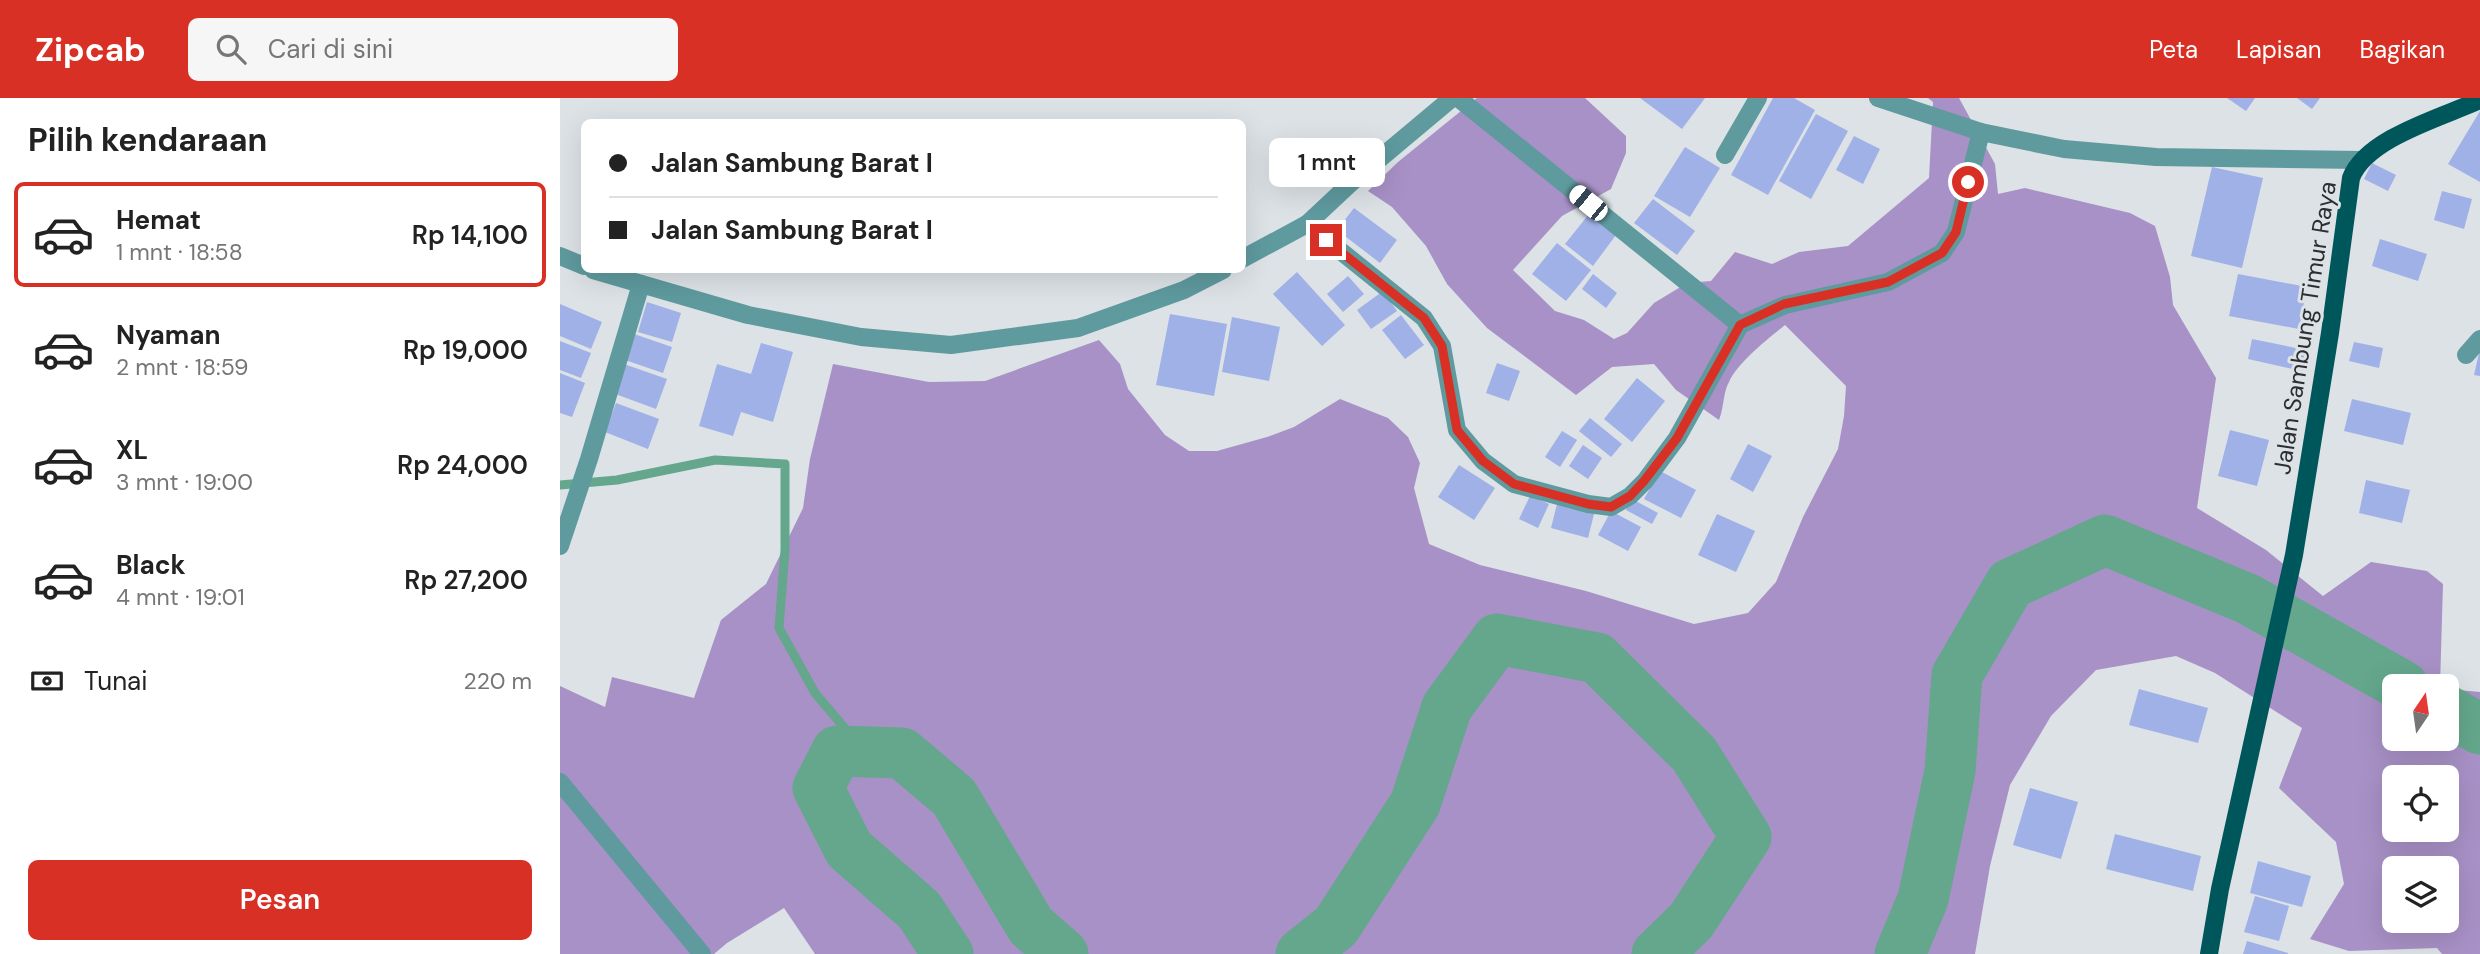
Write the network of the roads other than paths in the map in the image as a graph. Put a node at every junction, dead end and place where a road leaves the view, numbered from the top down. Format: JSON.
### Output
{"nodes":[{"id":1,"x":1452,"y":98,"type":"edge"},
{"id":2,"x":1458,"y":98,"type":"edge"},
{"id":3,"x":1758,"y":98,"type":"edge"},
{"id":4,"x":1878,"y":98,"type":"edge"},
{"id":5,"x":2480,"y":100,"type":"edge"},
{"id":6,"x":1981,"y":132,"type":"junction"},
{"id":7,"x":1725,"y":155,"type":"dead end"},
{"id":8,"x":2361,"y":160,"type":"junction"},
{"id":9,"x":1307,"y":225,"type":"junction"},
{"id":10,"x":560,"y":256,"type":"edge"},
{"id":11,"x":1246,"y":257,"type":"edge"},
{"id":12,"x":581,"y":265,"type":"edge"},
{"id":13,"x":603,"y":273,"type":"edge"},
{"id":14,"x":1217,"y":273,"type":"edge"},
{"id":15,"x":641,"y":284,"type":"junction"},
{"id":16,"x":1740,"y":325,"type":"junction"},
{"id":17,"x":2480,"y":339,"type":"edge"},
{"id":18,"x":2466,"y":355,"type":"dead end"},
{"id":19,"x":560,"y":546,"type":"edge"},
{"id":20,"x":560,"y":782,"type":"edge"},
{"id":21,"x":702,"y":954,"type":"edge"},
{"id":22,"x":2209,"y":954,"type":"edge"}],
"edges":[{"from":1,"to":9,"type":"street"},
{"from":2,"to":16,"type":"street"},
{"from":3,"to":7,"type":"street"},
{"from":4,"to":6,"type":"street"},
{"from":5,"to":8,"type":"main road","name":"Jalan Sambung Timur Raya"},
{"from":6,"to":8,"type":"street"},
{"from":6,"to":16,"type":"street"},
{"from":8,"to":22,"type":"main road","name":"Jalan Sambung Timur Raya"},
{"from":9,"to":11,"type":"street"},
{"from":9,"to":16,"type":"street"},
{"from":10,"to":12,"type":"street"},
{"from":13,"to":15,"type":"street"},
{"from":14,"to":15,"type":"street"},
{"from":15,"to":19,"type":"street"},
{"from":17,"to":18,"type":"street"},
{"from":20,"to":21,"type":"street"}]}
